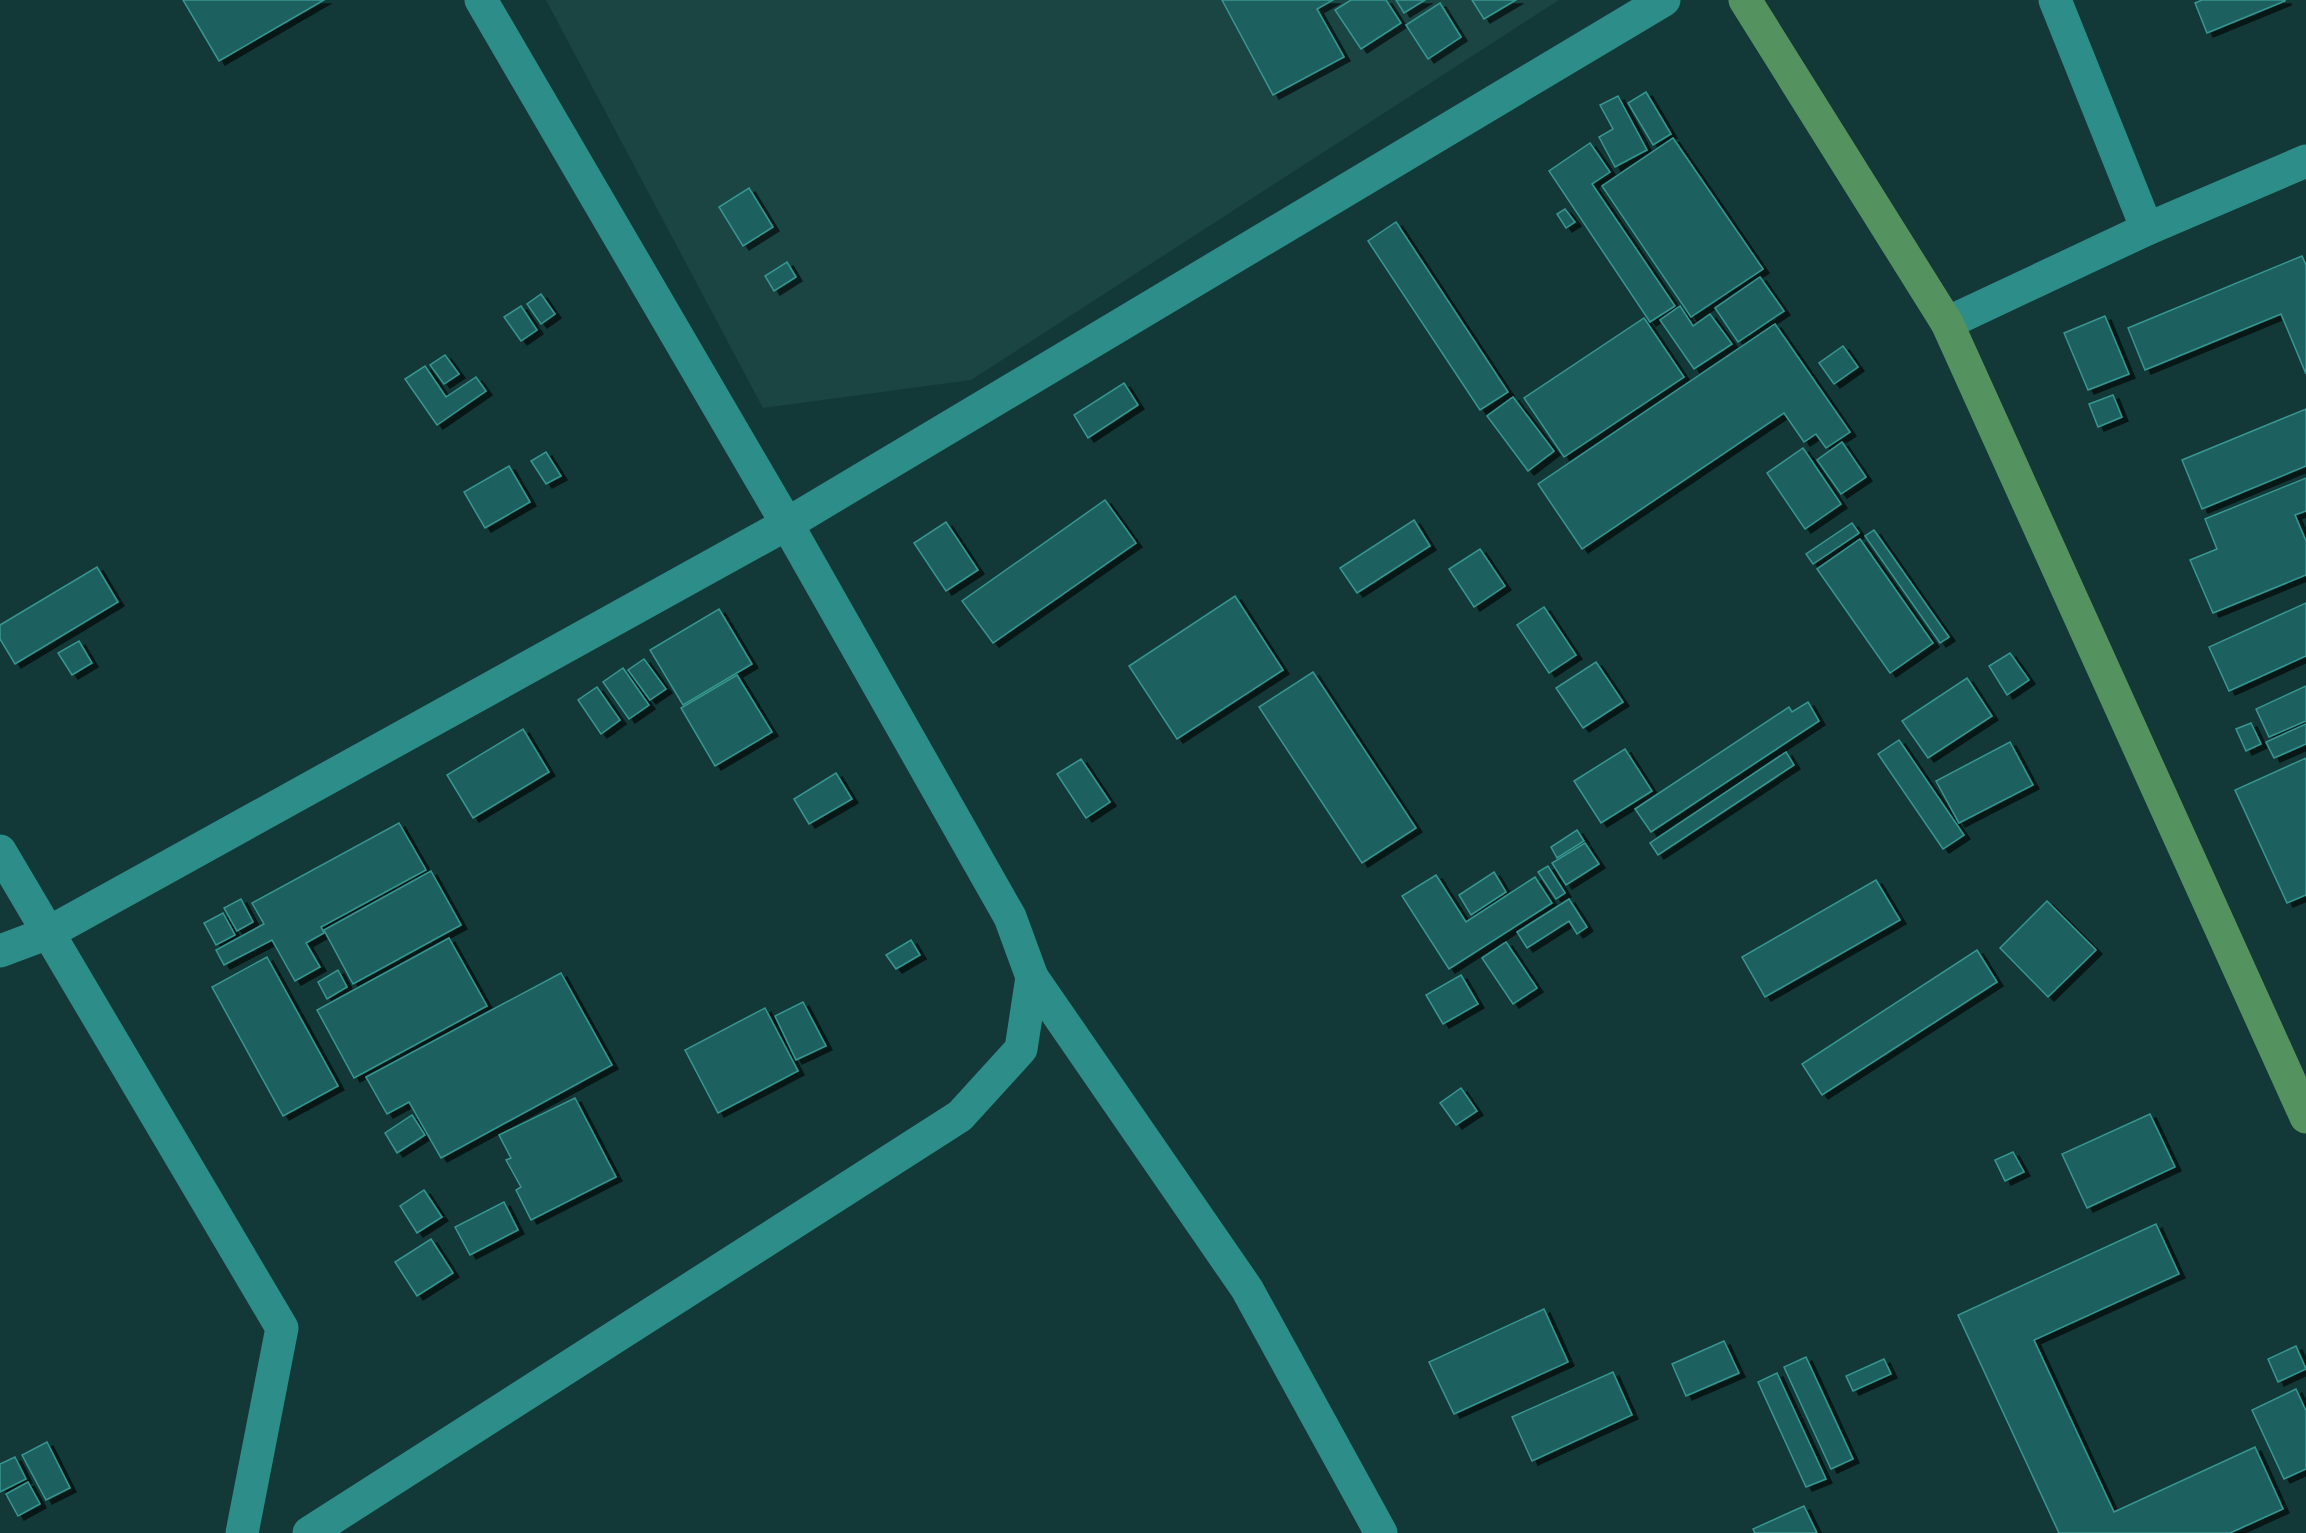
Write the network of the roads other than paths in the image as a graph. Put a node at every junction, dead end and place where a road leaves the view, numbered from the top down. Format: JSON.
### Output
{"nodes":[{"id":1,"x":481,"y":0,"type":"edge"},
{"id":2,"x":1664,"y":0,"type":"edge"},
{"id":3,"x":1745,"y":0,"type":"edge"},
{"id":4,"x":2055,"y":0,"type":"edge"},
{"id":5,"x":2306,"y":161,"type":"edge"},
{"id":6,"x":2147,"y":229,"type":"junction"},
{"id":7,"x":1947,"y":323,"type":"junction"},
{"id":8,"x":787,"y":524,"type":"junction"},
{"id":9,"x":0,"y":851,"type":"edge"},
{"id":10,"x":48,"y":933,"type":"junction"},
{"id":11,"x":0,"y":951,"type":"edge"},
{"id":12,"x":1032,"y":977,"type":"junction"},
{"id":13,"x":2306,"y":1117,"type":"edge"},
{"id":14,"x":242,"y":1533,"type":"edge"},
{"id":15,"x":309,"y":1533,"type":"edge"},
{"id":16,"x":1381,"y":1533,"type":"edge"}],
"edges":[{"from":1,"to":8,"type":"street"},
{"from":2,"to":8,"type":"street"},
{"from":3,"to":7,"type":"main road"},
{"from":4,"to":6,"type":"street"},
{"from":5,"to":6,"type":"street"},
{"from":6,"to":7,"type":"street"},
{"from":7,"to":13,"type":"main road"},
{"from":8,"to":10,"type":"street"},
{"from":8,"to":12,"type":"street"},
{"from":9,"to":10,"type":"street"},
{"from":10,"to":11,"type":"street"},
{"from":10,"to":14,"type":"street"},
{"from":12,"to":15,"type":"street"},
{"from":12,"to":16,"type":"street"}]}
